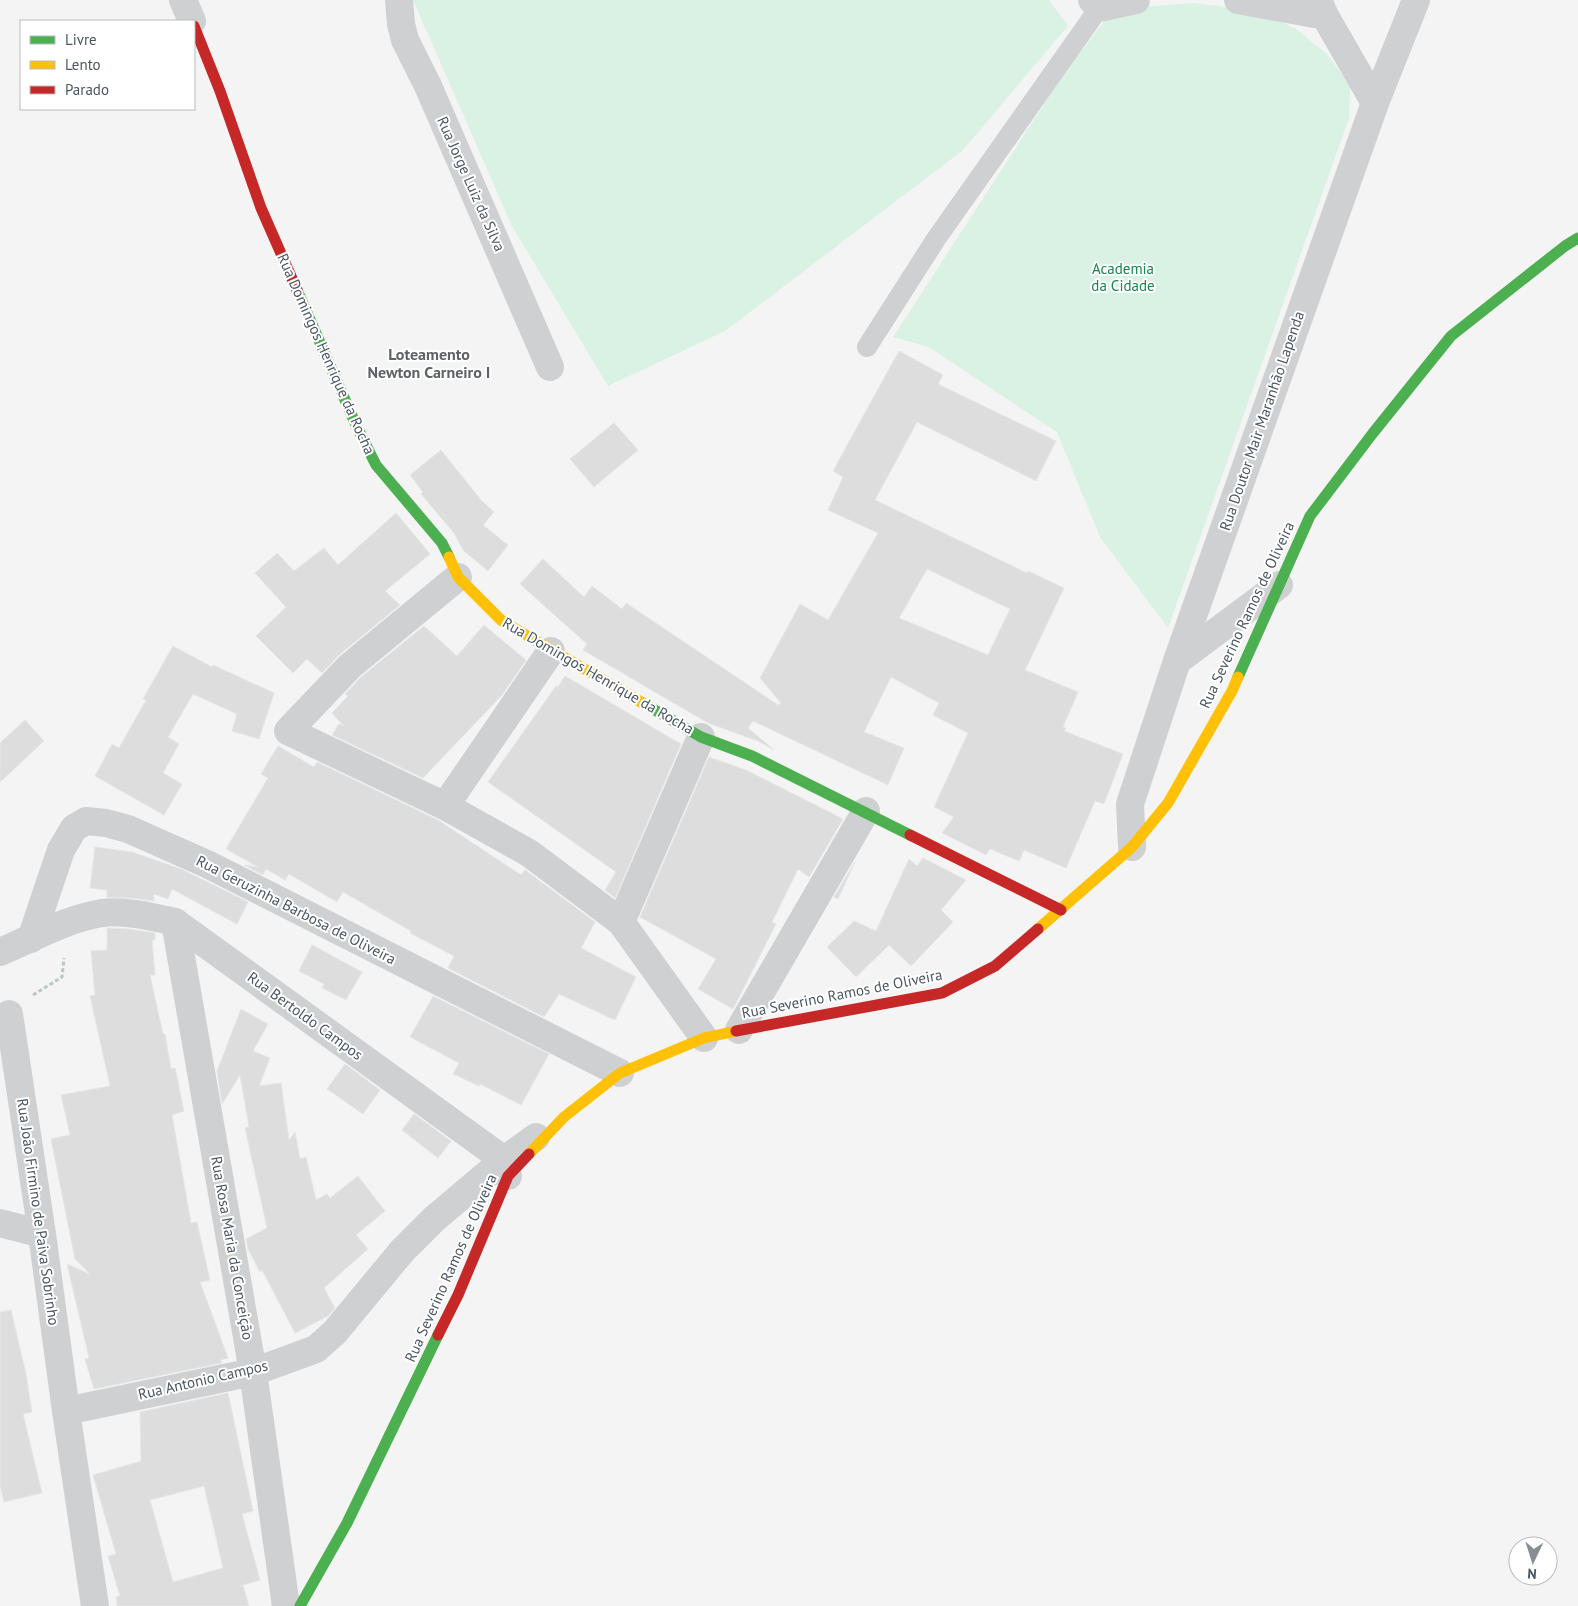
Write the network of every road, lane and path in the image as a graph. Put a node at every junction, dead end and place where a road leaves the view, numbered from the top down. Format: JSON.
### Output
{"nodes":[{"id":1,"x":184,"y":0,"type":"edge"},
{"id":2,"x":399,"y":0,"type":"edge"},
{"id":3,"x":1136,"y":0,"type":"edge"},
{"id":4,"x":1238,"y":0,"type":"edge"},
{"id":5,"x":1416,"y":0,"type":"edge"},
{"id":6,"x":1095,"y":4,"type":"edge"},
{"id":7,"x":1321,"y":8,"type":"edge"},
{"id":8,"x":192,"y":20,"type":"edge"},
{"id":9,"x":195,"y":28,"type":"edge"},
{"id":10,"x":1374,"y":103,"type":"junction"},
{"id":11,"x":1578,"y":238,"type":"edge"},
{"id":12,"x":867,"y":347,"type":"dead end"},
{"id":13,"x":550,"y":367,"type":"dead end"},
{"id":14,"x":458,"y":577,"type":"junction"},
{"id":15,"x":1279,"y":585,"type":"junction"},
{"id":16,"x":551,"y":651,"type":"junction"},
{"id":17,"x":1177,"y":661,"type":"junction"},
{"id":18,"x":702,"y":737,"type":"junction"},
{"id":19,"x":445,"y":806,"type":"junction"},
{"id":20,"x":866,"y":811,"type":"junction"},
{"id":21,"x":1132,"y":847,"type":"junction"},
{"id":22,"x":1061,"y":910,"type":"junction"},
{"id":23,"x":175,"y":922,"type":"junction"},
{"id":24,"x":621,"y":922,"type":"junction"},
{"id":25,"x":31,"y":939,"type":"junction"},
{"id":26,"x":0,"y":952,"type":"edge"},
{"id":27,"x":65,"y":952,"type":"dead end"},
{"id":28,"x":9,"y":1014,"type":"joint"},
{"id":29,"x":739,"y":1030,"type":"junction"},
{"id":30,"x":704,"y":1038,"type":"junction"},
{"id":31,"x":620,"y":1073,"type":"junction"},
{"id":32,"x":564,"y":1117,"type":"joint"},
{"id":33,"x":506,"y":1168,"type":"junction"},
{"id":34,"x":0,"y":1223,"type":"edge"},
{"id":35,"x":42,"y":1234,"type":"junction"},
{"id":36,"x":253,"y":1372,"type":"junction"},
{"id":37,"x":66,"y":1411,"type":"junction"},
{"id":38,"x":95,"y":1606,"type":"edge"},
{"id":39,"x":286,"y":1606,"type":"edge"},
{"id":40,"x":300,"y":1606,"type":"edge"}],
"edges":[{"from":1,"to":8,"type":"street"},
{"from":2,"to":13,"type":"street","name":"Rua Jorge Luiz da Silva"},
{"from":3,"to":6,"type":"street"},
{"from":4,"to":7,"type":"street"},
{"from":5,"to":10,"type":"street","name":"Rua Doutor Mair Maranhão Lapenda"},
{"from":6,"to":12,"type":"lane"},
{"from":7,"to":10,"type":"street"},
{"from":9,"to":14,"type":"street","name":"Rua Domingos Henrique da Rocha"},
{"from":10,"to":17,"type":"street","name":"Rua Doutor Mair Maranhão Lapenda"},
{"from":11,"to":15,"type":"street","name":"Rua Severino Ramos de Oliveira"},
{"from":14,"to":16,"type":"street","name":"Rua Domingos Henrique da Rocha"},
{"from":14,"to":19,"type":"street"},
{"from":15,"to":17,"type":"street"},
{"from":15,"to":21,"type":"street","name":"Rua Severino Ramos de Oliveira"},
{"from":16,"to":18,"type":"street","name":"Rua Domingos Henrique da Rocha"},
{"from":16,"to":19,"type":"street"},
{"from":17,"to":21,"type":"street","name":"Rua Doutor Mair Maranhão Lapenda"},
{"from":18,"to":20,"type":"street","name":"Rua Domingos Henrique da Rocha"},
{"from":18,"to":24,"type":"street"},
{"from":19,"to":24,"type":"street"},
{"from":20,"to":22,"type":"street","name":"Rua Domingos Henrique da Rocha"},
{"from":20,"to":29,"type":"street"},
{"from":21,"to":22,"type":"street","name":"Rua Severino Ramos de Oliveira"},
{"from":22,"to":29,"type":"street","name":"Rua Severino Ramos de Oliveira"},
{"from":23,"to":25,"type":"street","name":"Rua Bertoldo Campos"},
{"from":23,"to":33,"type":"street","name":"Rua Bertoldo Campos"},
{"from":23,"to":36,"type":"street","name":"Rua Rosa Maria da Conceição"},
{"from":24,"to":30,"type":"street"},
{"from":25,"to":26,"type":"street","name":"Rua Bertoldo Campos"},
{"from":25,"to":31,"type":"street","name":"Rua Geruzinha Barbosa de Oliveira"},
{"from":27,"to":28,"type":"path"},
{"from":28,"to":35,"type":"street","name":"Rua João Firmino de Paiva Sobrinho"},
{"from":29,"to":30,"type":"street","name":"Rua Severino Ramos de Oliveira"},
{"from":30,"to":31,"type":"street","name":"Rua Severino Ramos de Oliveira"},
{"from":31,"to":32,"type":"street","name":"Rua Severino Ramos de Oliveira"},
{"from":32,"to":33,"type":"street","name":"Rua Antonio Campos"},
{"from":33,"to":36,"type":"street","name":"Rua Antonio Campos"},
{"from":33,"to":40,"type":"street","name":"Rua Severino Ramos de Oliveira"},
{"from":34,"to":35,"type":"street"},
{"from":35,"to":37,"type":"street","name":"Rua João Firmino de Paiva Sobrinho"},
{"from":36,"to":37,"type":"street","name":"Rua Antonio Campos"},
{"from":36,"to":39,"type":"street","name":"Rua Rosa Maria da Conceição"},
{"from":37,"to":38,"type":"street"}]}
